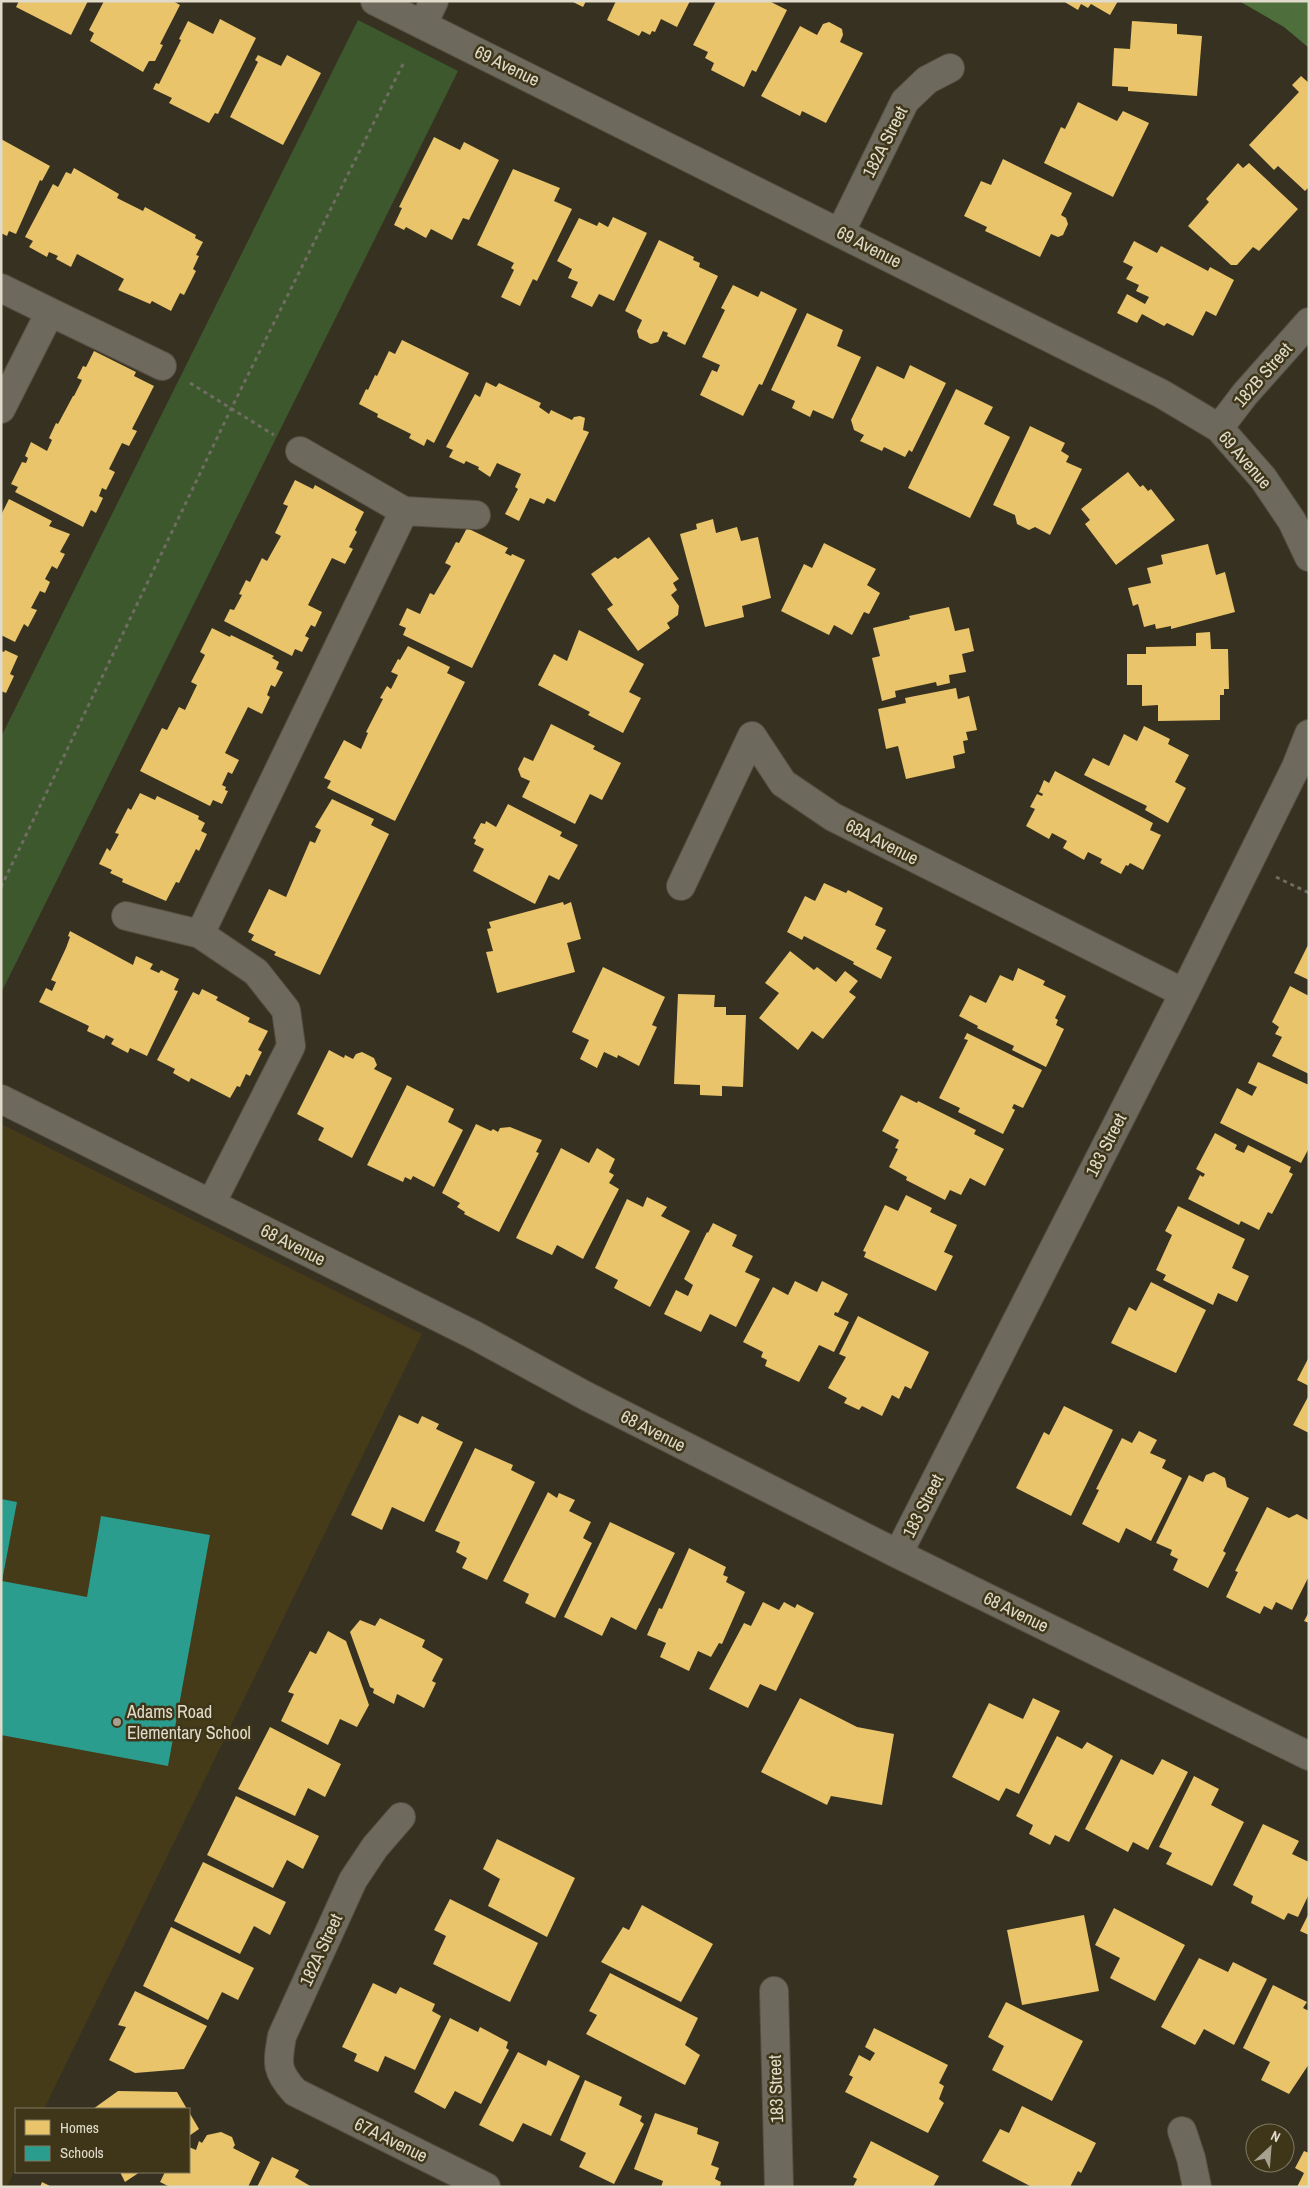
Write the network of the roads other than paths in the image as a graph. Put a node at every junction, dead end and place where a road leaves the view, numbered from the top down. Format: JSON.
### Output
{"nodes":[{"id":1,"x":375,"y":1,"type":"edge"},
{"id":2,"x":428,"y":13,"type":"edge"},
{"id":3,"x":950,"y":68,"type":"dead end"},
{"id":4,"x":840,"y":232,"type":"junction"},
{"id":5,"x":1,"y":288,"type":"edge"},
{"id":6,"x":50,"y":312,"type":"junction"},
{"id":7,"x":1309,"y":322,"type":"edge"},
{"id":8,"x":162,"y":366,"type":"road end"},
{"id":9,"x":1,"y":409,"type":"edge"},
{"id":10,"x":1219,"y":428,"type":"junction"},
{"id":11,"x":300,"y":451,"type":"road end"},
{"id":12,"x":404,"y":511,"type":"junction"},
{"id":13,"x":476,"y":515,"type":"dead end"},
{"id":14,"x":1309,"y":557,"type":"edge"},
{"id":15,"x":1309,"y":734,"type":"edge"},
{"id":16,"x":681,"y":886,"type":"dead end"},
{"id":17,"x":126,"y":916,"type":"dead end"},
{"id":18,"x":200,"y":934,"type":"junction"},
{"id":19,"x":1184,"y":993,"type":"junction"},
{"id":20,"x":1,"y":1099,"type":"edge"},
{"id":21,"x":211,"y":1204,"type":"junction"},
{"id":22,"x":898,"y":1554,"type":"junction"},
{"id":23,"x":1309,"y":1756,"type":"edge"},
{"id":24,"x":402,"y":1817,"type":"dead end"},
{"id":25,"x":774,"y":1991,"type":"dead end"},
{"id":26,"x":295,"y":2092,"type":"joint"},
{"id":27,"x":1182,"y":2131,"type":"dead end"},
{"id":28,"x":486,"y":2187,"type":"edge"},
{"id":29,"x":779,"y":2187,"type":"edge"},
{"id":30,"x":1197,"y":2187,"type":"edge"}],
"edges":[{"from":1,"to":2,"type":"street","name":"69 Avenue"},
{"from":2,"to":4,"type":"street","name":"69 Avenue"},
{"from":3,"to":4,"type":"street","name":"182A Street"},
{"from":4,"to":10,"type":"street","name":"69 Avenue"},
{"from":5,"to":6,"type":"street"},
{"from":6,"to":8,"type":"street"},
{"from":6,"to":9,"type":"street"},
{"from":7,"to":10,"type":"street","name":"182B Street"},
{"from":10,"to":14,"type":"street","name":"69 Avenue"},
{"from":11,"to":12,"type":"street"},
{"from":12,"to":13,"type":"street"},
{"from":12,"to":18,"type":"street"},
{"from":15,"to":19,"type":"street","name":"183 Street"},
{"from":16,"to":19,"type":"street","name":"68A Avenue"},
{"from":17,"to":18,"type":"street"},
{"from":18,"to":21,"type":"street"},
{"from":19,"to":22,"type":"street","name":"183 Street"},
{"from":20,"to":21,"type":"street","name":"68 Avenue"},
{"from":21,"to":22,"type":"street","name":"68 Avenue"},
{"from":22,"to":23,"type":"street","name":"68 Avenue"},
{"from":24,"to":26,"type":"street","name":"182A Street"},
{"from":25,"to":29,"type":"street","name":"183 Street"},
{"from":26,"to":28,"type":"street","name":"67A Avenue"},
{"from":27,"to":30,"type":"street"}]}
